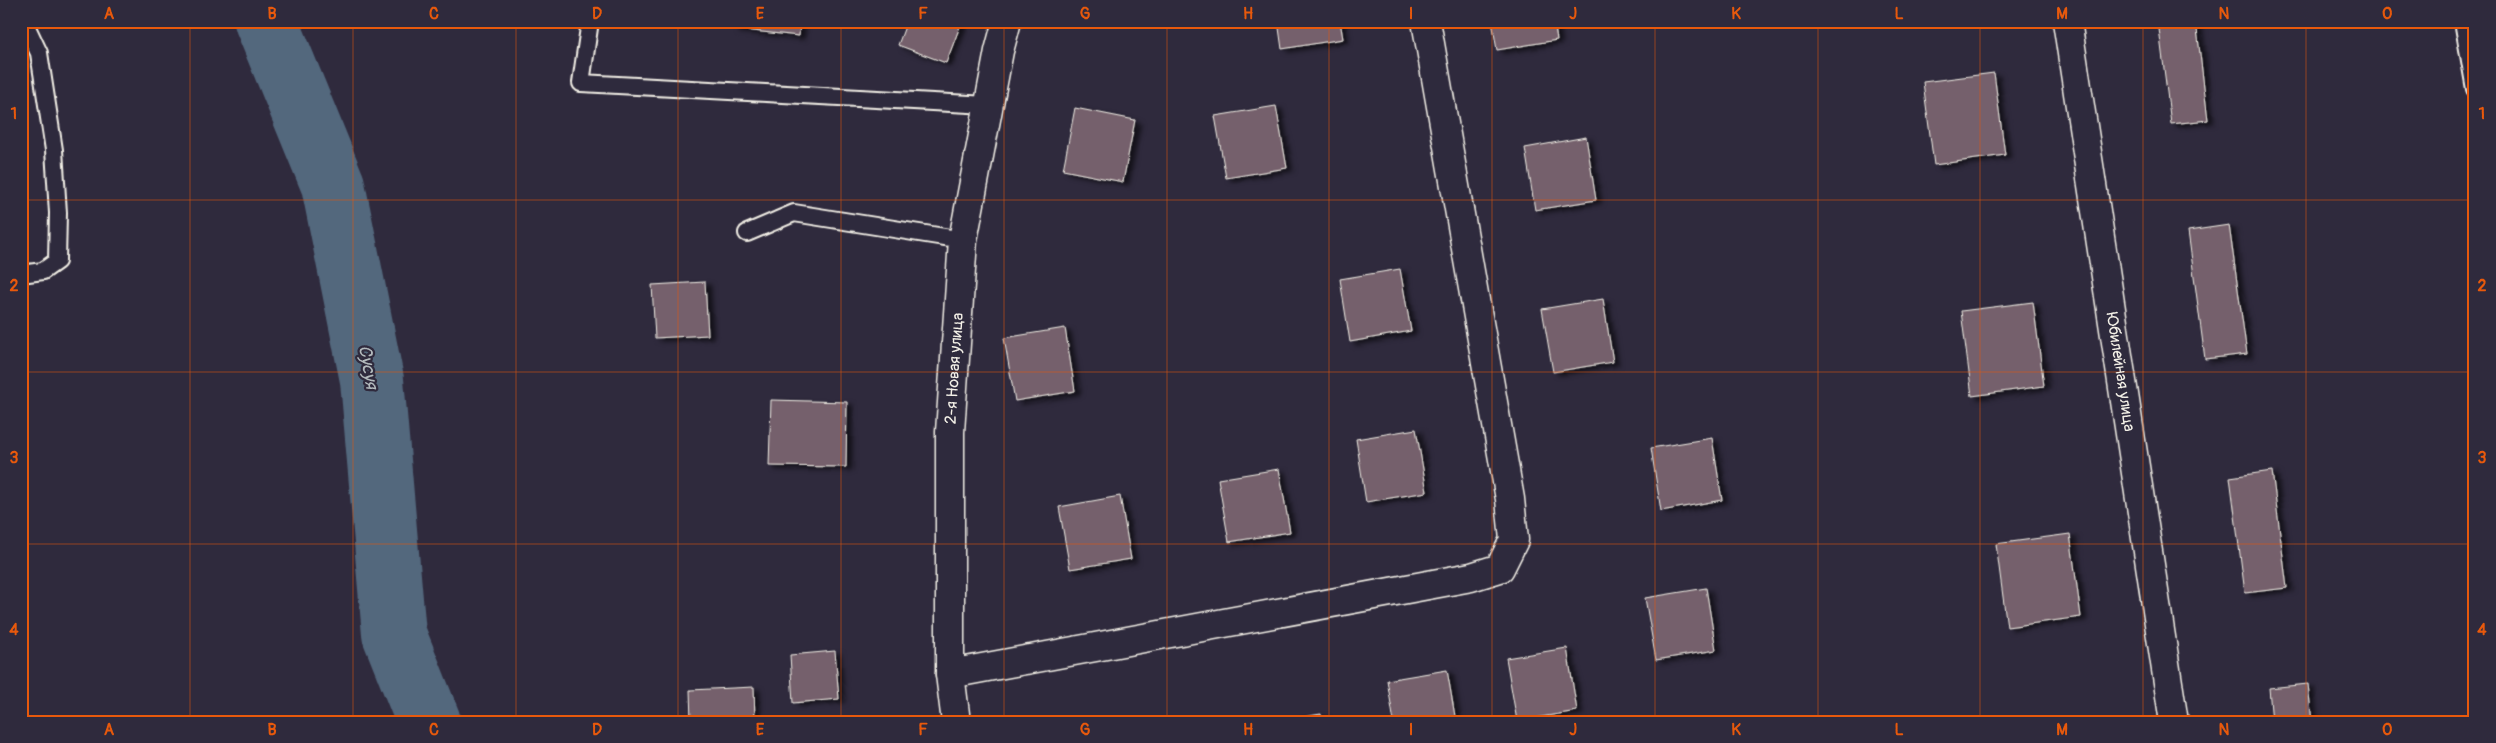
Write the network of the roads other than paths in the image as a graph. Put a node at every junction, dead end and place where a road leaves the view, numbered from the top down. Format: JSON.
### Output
{"nodes":[{"id":1,"x":24,"y":21,"type":"edge"},
{"id":2,"x":590,"y":21,"type":"edge"},
{"id":3,"x":1007,"y":21,"type":"edge"},
{"id":4,"x":1426,"y":21,"type":"edge"},
{"id":5,"x":2067,"y":21,"type":"edge"},
{"id":6,"x":2463,"y":21,"type":"edge"},
{"id":7,"x":2475,"y":89,"type":"edge"},
{"id":8,"x":988,"y":105,"type":"junction"},
{"id":9,"x":747,"y":233,"type":"dead end"},
{"id":10,"x":963,"y":240,"type":"junction"},
{"id":11,"x":21,"y":274,"type":"edge"},
{"id":12,"x":950,"y":674,"type":"junction"},
{"id":13,"x":956,"y":722,"type":"edge"},
{"id":14,"x":2174,"y":722,"type":"edge"}],
"edges":[{"from":1,"to":11,"type":"lane"},
{"from":2,"to":8,"type":"lane"},
{"from":3,"to":8,"type":"street","name":"2-я Новая улица"},
{"from":4,"to":12,"type":"street"},
{"from":5,"to":14,"type":"street","name":"Юбилейная улица"},
{"from":6,"to":7,"type":"lane"},
{"from":8,"to":10,"type":"street","name":"2-я Новая улица"},
{"from":9,"to":10,"type":"lane"},
{"from":10,"to":12,"type":"street","name":"2-я Новая улица"},
{"from":12,"to":13,"type":"street","name":"2-я Новая улица"}]}
